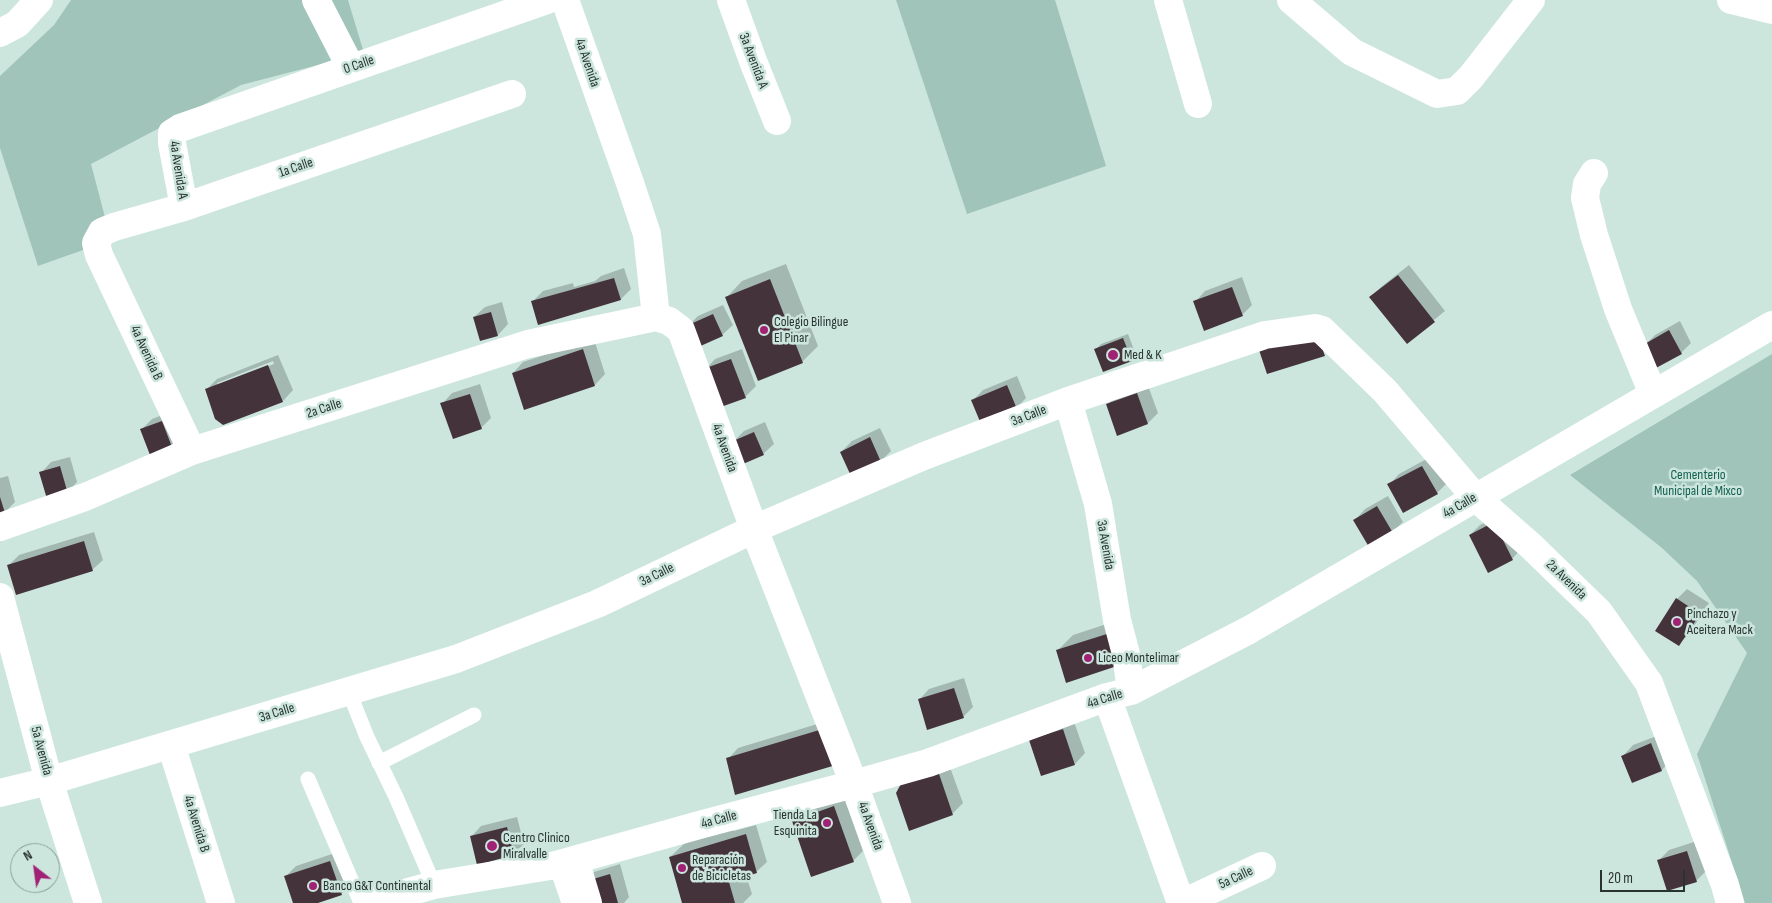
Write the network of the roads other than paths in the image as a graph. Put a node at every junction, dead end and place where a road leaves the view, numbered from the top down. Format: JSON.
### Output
{"nodes":[{"id":1,"x":39,"y":0,"type":"edge"},
{"id":2,"x":316,"y":0,"type":"edge"},
{"id":3,"x":547,"y":0,"type":"edge"},
{"id":4,"x":565,"y":0,"type":"edge"},
{"id":5,"x":731,"y":0,"type":"edge"},
{"id":6,"x":1168,"y":0,"type":"edge"},
{"id":7,"x":1292,"y":0,"type":"edge"},
{"id":8,"x":1530,"y":0,"type":"edge"},
{"id":9,"x":1731,"y":0,"type":"edge"},
{"id":10,"x":1772,"y":10,"type":"edge"},
{"id":11,"x":0,"y":33,"type":"edge"},
{"id":12,"x":352,"y":68,"type":"junction"},
{"id":13,"x":512,"y":94,"type":"dead end"},
{"id":14,"x":1198,"y":104,"type":"dead end"},
{"id":15,"x":777,"y":121,"type":"dead end"},
{"id":16,"x":172,"y":133,"type":"joint"},
{"id":17,"x":1594,"y":173,"type":"dead end"},
{"id":18,"x":184,"y":207,"type":"junction"},
{"id":19,"x":99,"y":255,"type":"joint"},
{"id":20,"x":656,"y":317,"type":"junction"},
{"id":21,"x":1772,"y":325,"type":"edge"},
{"id":22,"x":1304,"y":328,"type":"joint"},
{"id":23,"x":1653,"y":394,"type":"junction"},
{"id":24,"x":1068,"y":401,"type":"junction"},
{"id":25,"x":192,"y":451,"type":"junction"},
{"id":26,"x":1475,"y":497,"type":"junction"},
{"id":27,"x":0,"y":527,"type":"edge"},
{"id":28,"x":754,"y":529,"type":"junction"},
{"id":29,"x":0,"y":596,"type":"edge"},
{"id":30,"x":349,"y":692,"type":"junction"},
{"id":31,"x":1119,"y":694,"type":"junction"},
{"id":32,"x":474,"y":715,"type":"dead end"},
{"id":33,"x":171,"y":745,"type":"junction"},
{"id":34,"x":379,"y":763,"type":"junction"},
{"id":35,"x":308,"y":779,"type":"dead end"},
{"id":36,"x":49,"y":781,"type":"junction"},
{"id":37,"x":854,"y":784,"type":"junction"},
{"id":38,"x":0,"y":793,"type":"edge"},
{"id":39,"x":566,"y":863,"type":"junction"},
{"id":40,"x":1262,"y":866,"type":"dead end"},
{"id":41,"x":434,"y":886,"type":"junction"},
{"id":42,"x":88,"y":903,"type":"edge"},
{"id":43,"x":221,"y":903,"type":"edge"},
{"id":44,"x":361,"y":903,"type":"edge"},
{"id":45,"x":368,"y":903,"type":"edge"},
{"id":46,"x":569,"y":903,"type":"edge"},
{"id":47,"x":588,"y":903,"type":"edge"},
{"id":48,"x":897,"y":903,"type":"edge"},
{"id":49,"x":1182,"y":903,"type":"edge"},
{"id":50,"x":1730,"y":903,"type":"edge"}],
"edges":[{"from":1,"to":11,"type":"street"},
{"from":2,"to":12,"type":"street"},
{"from":3,"to":12,"type":"street","name":"0 Calle"},
{"from":4,"to":20,"type":"street","name":"4a Avenida"},
{"from":5,"to":15,"type":"street","name":"3a Avenida A"},
{"from":6,"to":14,"type":"street"},
{"from":7,"to":8,"type":"street"},
{"from":9,"to":10,"type":"street"},
{"from":12,"to":16,"type":"street","name":"0 Calle"},
{"from":13,"to":18,"type":"street","name":"1a Calle"},
{"from":16,"to":18,"type":"street","name":"4a Avenida A"},
{"from":17,"to":23,"type":"street"},
{"from":18,"to":19,"type":"street","name":"1a Calle"},
{"from":19,"to":25,"type":"street","name":"4a Avenida B"},
{"from":20,"to":25,"type":"street","name":"2a Calle"},
{"from":20,"to":28,"type":"street","name":"4a Avenida"},
{"from":21,"to":23,"type":"street","name":"4a Calle"},
{"from":22,"to":24,"type":"street","name":"3a Calle"},
{"from":22,"to":26,"type":"street","name":"2a Avenida"},
{"from":23,"to":26,"type":"street","name":"4a Calle"},
{"from":24,"to":28,"type":"street","name":"3a Calle"},
{"from":24,"to":31,"type":"street","name":"3a Avenida"},
{"from":25,"to":27,"type":"street","name":"2a Calle"},
{"from":26,"to":31,"type":"street","name":"4a Calle"},
{"from":26,"to":50,"type":"street","name":"2a Avenida"},
{"from":28,"to":30,"type":"street","name":"3a Calle"},
{"from":28,"to":37,"type":"street","name":"4a Avenida"},
{"from":29,"to":36,"type":"street","name":"5a Avenida"},
{"from":30,"to":33,"type":"street","name":"3a Calle"},
{"from":30,"to":34,"type":"lane"},
{"from":31,"to":37,"type":"street","name":"4a Calle"},
{"from":31,"to":49,"type":"street","name":"3a Avenida"},
{"from":32,"to":34,"type":"lane"},
{"from":33,"to":36,"type":"street","name":"3a Calle"},
{"from":33,"to":43,"type":"street","name":"4a Avenida B"},
{"from":34,"to":41,"type":"lane"},
{"from":35,"to":44,"type":"lane"},
{"from":36,"to":38,"type":"street","name":"3a Calle"},
{"from":36,"to":42,"type":"street","name":"5a Avenida"},
{"from":37,"to":39,"type":"street","name":"4a Calle"},
{"from":37,"to":48,"type":"street","name":"4a Avenida"},
{"from":39,"to":41,"type":"street","name":"4a Calle"},
{"from":39,"to":46,"type":"lane"},
{"from":39,"to":47,"type":"street"},
{"from":40,"to":49,"type":"street","name":"5a Calle"},
{"from":41,"to":45,"type":"street","name":"4a Calle"}]}
